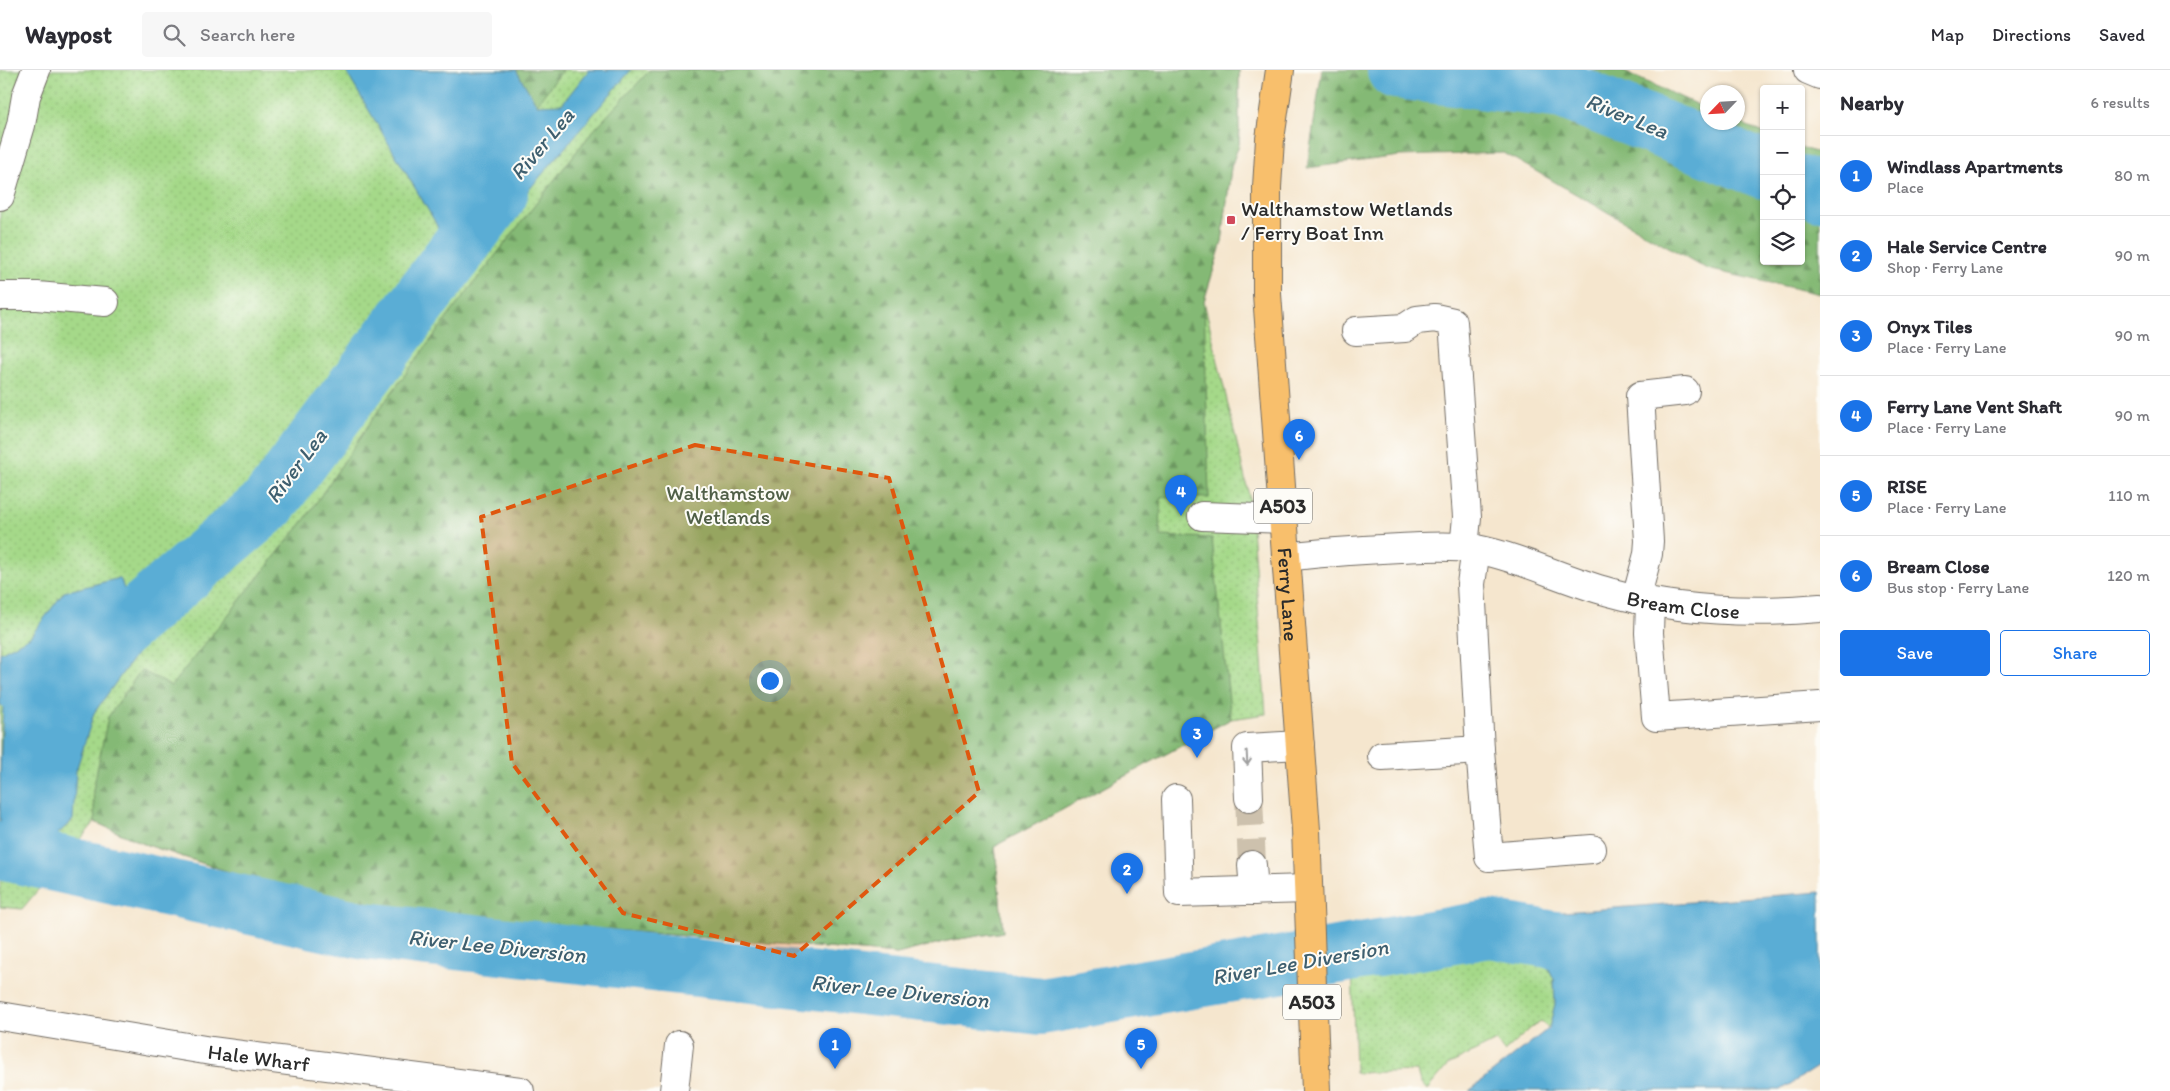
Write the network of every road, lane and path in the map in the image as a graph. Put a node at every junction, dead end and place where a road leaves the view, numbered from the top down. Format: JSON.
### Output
{"nodes":[{"id":1,"x":36,"y":70,"type":"edge"},
{"id":2,"x":1280,"y":70,"type":"edge"},
{"id":3,"x":1808,"y":70,"type":"edge"},
{"id":4,"x":1820,"y":75,"type":"edge"},
{"id":5,"x":0,"y":196,"type":"edge"},
{"id":6,"x":0,"y":296,"type":"edge"},
{"id":7,"x":106,"y":302,"type":"dead end"},
{"id":8,"x":1356,"y":331,"type":"dead end"},
{"id":9,"x":1685,"y":391,"type":"dead end"},
{"id":10,"x":1202,"y":516,"type":"dead end"},
{"id":11,"x":1284,"y":519,"type":"junction"},
{"id":12,"x":1470,"y":548,"type":"junction"},
{"id":13,"x":1286,"y":557,"type":"junction"},
{"id":14,"x":1643,"y":600,"type":"junction"},
{"id":15,"x":1820,"y":608,"type":"edge"},
{"id":16,"x":1820,"y":706,"type":"edge"},
{"id":17,"x":1289,"y":745,"type":"junction"},
{"id":18,"x":1480,"y":750,"type":"junction"},
{"id":19,"x":1382,"y":756,"type":"dead end"},
{"id":20,"x":1249,"y":798,"type":"tunnel mouth"},
{"id":21,"x":1176,"y":799,"type":"dead end"},
{"id":22,"x":1592,"y":849,"type":"dead end"},
{"id":23,"x":1309,"y":901,"type":"junction"},
{"id":24,"x":0,"y":1016,"type":"edge"},
{"id":25,"x":679,"y":1045,"type":"dead end"},
{"id":26,"x":520,"y":1091,"type":"edge"},
{"id":27,"x":674,"y":1091,"type":"edge"},
{"id":28,"x":1316,"y":1091,"type":"edge"}],
"edges":[{"from":1,"to":5,"type":"street"},
{"from":2,"to":11,"type":"main road","name":"Ferry Lane","number":"A503"},
{"from":3,"to":4,"type":"street"},
{"from":6,"to":7,"type":"street"},
{"from":8,"to":12,"type":"street"},
{"from":9,"to":14,"type":"street"},
{"from":10,"to":11,"type":"street"},
{"from":11,"to":13,"type":"main road","name":"Ferry Lane","number":"A503"},
{"from":12,"to":13,"type":"street","name":"Bream Close"},
{"from":12,"to":14,"type":"street","name":"Bream Close"},
{"from":12,"to":18,"type":"street"},
{"from":13,"to":17,"type":"main road","name":"Ferry Lane","number":"A503"},
{"from":14,"to":15,"type":"street","name":"Bream Close"},
{"from":14,"to":16,"type":"street"},
{"from":17,"to":20,"type":"street","one_way":true},
{"from":17,"to":23,"type":"main road","name":"Ferry Lane","number":"A503"},
{"from":18,"to":19,"type":"street"},
{"from":18,"to":22,"type":"street"},
{"from":21,"to":23,"type":"street"},
{"from":23,"to":28,"type":"main road","name":"Ferry Lane","number":"A503"},
{"from":24,"to":26,"type":"street","name":"Hale Wharf"},
{"from":25,"to":27,"type":"street"}]}
